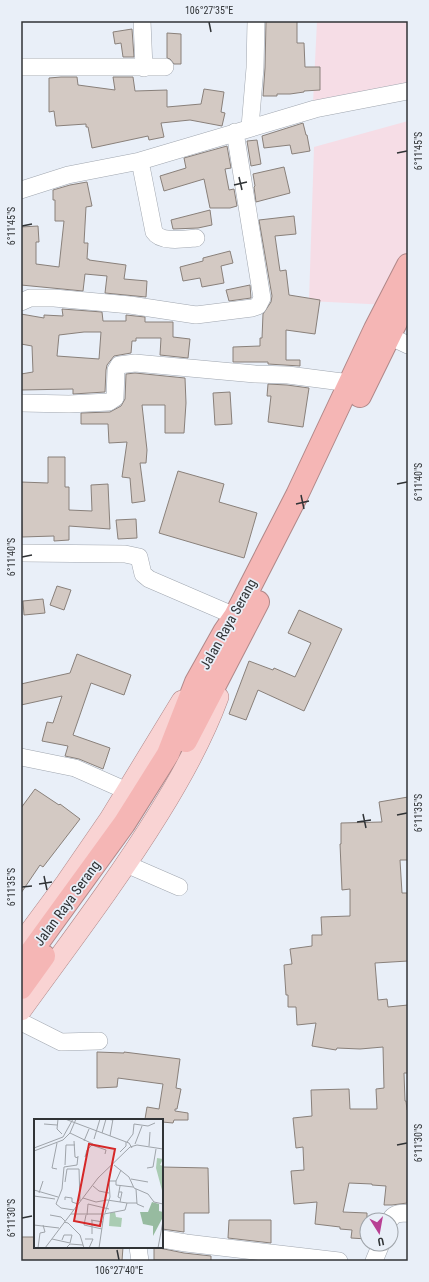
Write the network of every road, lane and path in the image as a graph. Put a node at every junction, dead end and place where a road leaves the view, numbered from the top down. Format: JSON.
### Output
{"nodes":[{"id":1,"x":142,"y":21,"type":"edge"},
{"id":2,"x":256,"y":21,"type":"edge"},
{"id":3,"x":21,"y":67,"type":"edge"},
{"id":4,"x":165,"y":67,"type":"dead end"},
{"id":5,"x":144,"y":68,"type":"junction"},
{"id":6,"x":408,"y":91,"type":"edge"},
{"id":7,"x":243,"y":130,"type":"junction"},
{"id":8,"x":140,"y":161,"type":"junction"},
{"id":9,"x":21,"y":190,"type":"edge"},
{"id":10,"x":196,"y":238,"type":"dead end"},
{"id":11,"x":408,"y":265,"type":"edge"},
{"id":12,"x":408,"y":298,"type":"edge"},
{"id":13,"x":21,"y":302,"type":"edge"},
{"id":14,"x":391,"y":337,"type":"edge"},
{"id":15,"x":350,"y":383,"type":"junction"},
{"id":16,"x":21,"y":403,"type":"edge"},
{"id":17,"x":21,"y":553,"type":"edge"},
{"id":18,"x":232,"y":630,"type":"junction"},
{"id":19,"x":21,"y":757,"type":"edge"},
{"id":20,"x":172,"y":757,"type":"junction"},
{"id":21,"x":127,"y":792,"type":"junction"},
{"id":22,"x":126,"y":864,"type":"junction"},
{"id":23,"x":179,"y":887,"type":"dead end"},
{"id":24,"x":21,"y":944,"type":"edge"},
{"id":25,"x":21,"y":966,"type":"edge"},
{"id":26,"x":21,"y":988,"type":"edge"},
{"id":27,"x":21,"y":1010,"type":"edge"},
{"id":28,"x":21,"y":1022,"type":"edge"},
{"id":29,"x":99,"y":1041,"type":"dead end"},
{"id":30,"x":163,"y":1239,"type":"edge"},
{"id":31,"x":138,"y":1248,"type":"edge"},
{"id":32,"x":140,"y":1261,"type":"edge"},
{"id":33,"x":339,"y":1261,"type":"edge"}],
"edges":[{"from":1,"to":5,"type":"street"},
{"from":2,"to":7,"type":"street"},
{"from":3,"to":5,"type":"street"},
{"from":4,"to":5,"type":"street"},
{"from":6,"to":7,"type":"street"},
{"from":7,"to":8,"type":"street"},
{"from":7,"to":13,"type":"street"},
{"from":8,"to":9,"type":"street"},
{"from":8,"to":10,"type":"street"},
{"from":11,"to":14,"type":"highway","name":"Jalan Raya Serang"},
{"from":12,"to":14,"type":"highway","name":"Jalan Raya Serang"},
{"from":14,"to":15,"type":"highway","name":"Jalan Raya Serang"},
{"from":14,"to":18,"type":"highway","name":"Jalan Raya Serang"},
{"from":15,"to":16,"type":"street"},
{"from":15,"to":18,"type":"highway","name":"Jalan Raya Serang"},
{"from":17,"to":18,"type":"street"},
{"from":18,"to":20,"type":"highway","name":"Jalan Raya Serang"},
{"from":18,"to":21,"type":"main road"},
{"from":18,"to":22,"type":"main road"},
{"from":19,"to":21,"type":"street"},
{"from":20,"to":25,"type":"highway","name":"Jalan Raya Serang"},
{"from":20,"to":26,"type":"highway","name":"Jalan Raya Serang"},
{"from":21,"to":24,"type":"main road"},
{"from":22,"to":23,"type":"street"},
{"from":22,"to":27,"type":"main road"},
{"from":28,"to":29,"type":"street"},
{"from":30,"to":33,"type":"street"},
{"from":31,"to":32,"type":"street"}]}
